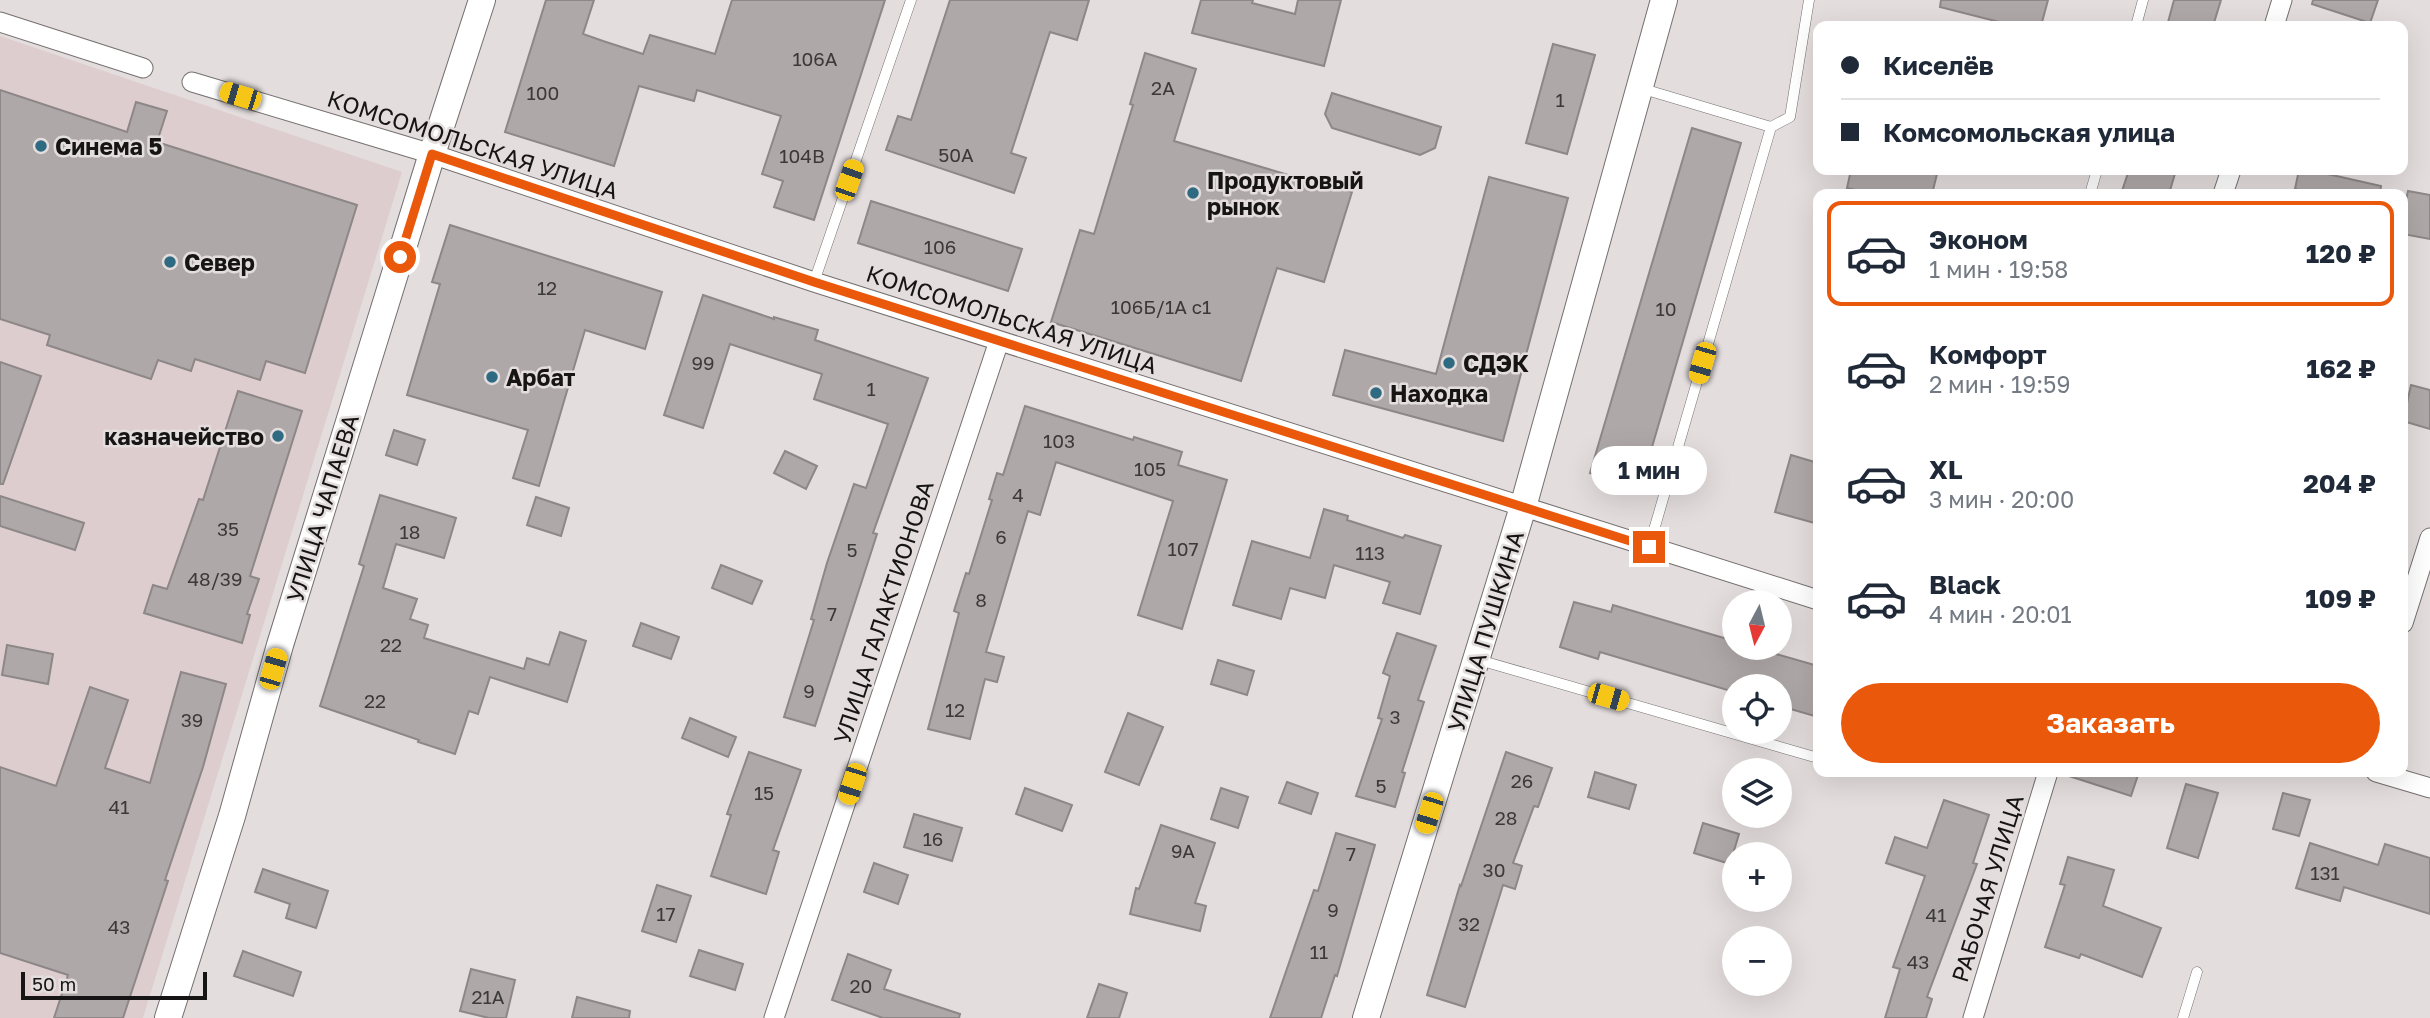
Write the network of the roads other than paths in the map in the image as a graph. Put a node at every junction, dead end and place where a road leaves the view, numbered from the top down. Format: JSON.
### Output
{"nodes":[{"id":1,"x":482,"y":0,"type":"edge"},
{"id":2,"x":911,"y":0,"type":"edge"},
{"id":3,"x":1664,"y":0,"type":"edge"},
{"id":4,"x":1809,"y":0,"type":"edge"},
{"id":5,"x":2143,"y":0,"type":"edge"},
{"id":6,"x":2282,"y":0,"type":"edge"},
{"id":7,"x":2137,"y":21,"type":"edge"},
{"id":8,"x":2276,"y":21,"type":"edge"},
{"id":9,"x":0,"y":22,"type":"edge"},
{"id":10,"x":143,"y":68,"type":"dead end"},
{"id":11,"x":192,"y":82,"type":"dead end"},
{"id":12,"x":1640,"y":88,"type":"junction"},
{"id":13,"x":1771,"y":127,"type":"junction"},
{"id":14,"x":432,"y":154,"type":"junction"},
{"id":15,"x":814,"y":282,"type":"junction"},
{"id":16,"x":999,"y":341,"type":"junction"},
{"id":17,"x":1523,"y":507,"type":"junction"},
{"id":18,"x":2430,"y":538,"type":"edge"},
{"id":19,"x":1649,"y":547,"type":"junction"},
{"id":20,"x":1813,"y":598,"type":"edge"},
{"id":21,"x":2408,"y":606,"type":"edge"},
{"id":22,"x":1477,"y":659,"type":"junction"},
{"id":23,"x":1813,"y":757,"type":"edge"},
{"id":24,"x":2046,"y":777,"type":"edge"},
{"id":25,"x":2393,"y":777,"type":"edge"},
{"id":26,"x":2430,"y":788,"type":"edge"},
{"id":27,"x":2197,"y":972,"type":"dead end"},
{"id":28,"x":168,"y":1018,"type":"edge"},
{"id":29,"x":774,"y":1018,"type":"edge"},
{"id":30,"x":1366,"y":1018,"type":"edge"},
{"id":31,"x":1973,"y":1018,"type":"edge"},
{"id":32,"x":2183,"y":1018,"type":"edge"}],
"edges":[{"from":1,"to":14,"type":"street","name":"УЛИЦА ЧАПАЕВА"},
{"from":2,"to":15,"type":"lane"},
{"from":3,"to":12,"type":"street","name":"УЛИЦА ПУШКИНА"},
{"from":4,"to":13,"type":"lane"},
{"from":5,"to":7,"type":"lane"},
{"from":6,"to":8,"type":"street"},
{"from":9,"to":10,"type":"street"},
{"from":11,"to":14,"type":"street","name":"КОМСОМОЛЬСКАЯ УЛИЦА"},
{"from":12,"to":13,"type":"lane"},
{"from":12,"to":17,"type":"street","name":"УЛИЦА ПУШКИНА"},
{"from":13,"to":19,"type":"lane"},
{"from":14,"to":15,"type":"street","name":"КОМСОМОЛЬСКАЯ УЛИЦА"},
{"from":14,"to":28,"type":"street","name":"УЛИЦА ЧАПАЕВА"},
{"from":15,"to":16,"type":"street","name":"КОМСОМОЛЬСКАЯ УЛИЦА"},
{"from":16,"to":17,"type":"street","name":"КОМСОМОЛЬСКАЯ УЛИЦА"},
{"from":16,"to":29,"type":"street","name":"УЛИЦА ГАЛАКТИОНОВА"},
{"from":17,"to":19,"type":"street","name":"КОМСОМОЛЬСКАЯ УЛИЦА"},
{"from":17,"to":22,"type":"street","name":"УЛИЦА ПУШКИНА"},
{"from":18,"to":21,"type":"street"},
{"from":19,"to":20,"type":"street","name":"КОМСОМОЛЬСКАЯ УЛИЦА"},
{"from":22,"to":23,"type":"lane"},
{"from":22,"to":30,"type":"street","name":"УЛИЦА ПУШКИНА"},
{"from":24,"to":31,"type":"street","name":"РАБОЧАЯ УЛИЦА"},
{"from":25,"to":26,"type":"street"},
{"from":27,"to":32,"type":"lane"}]}
